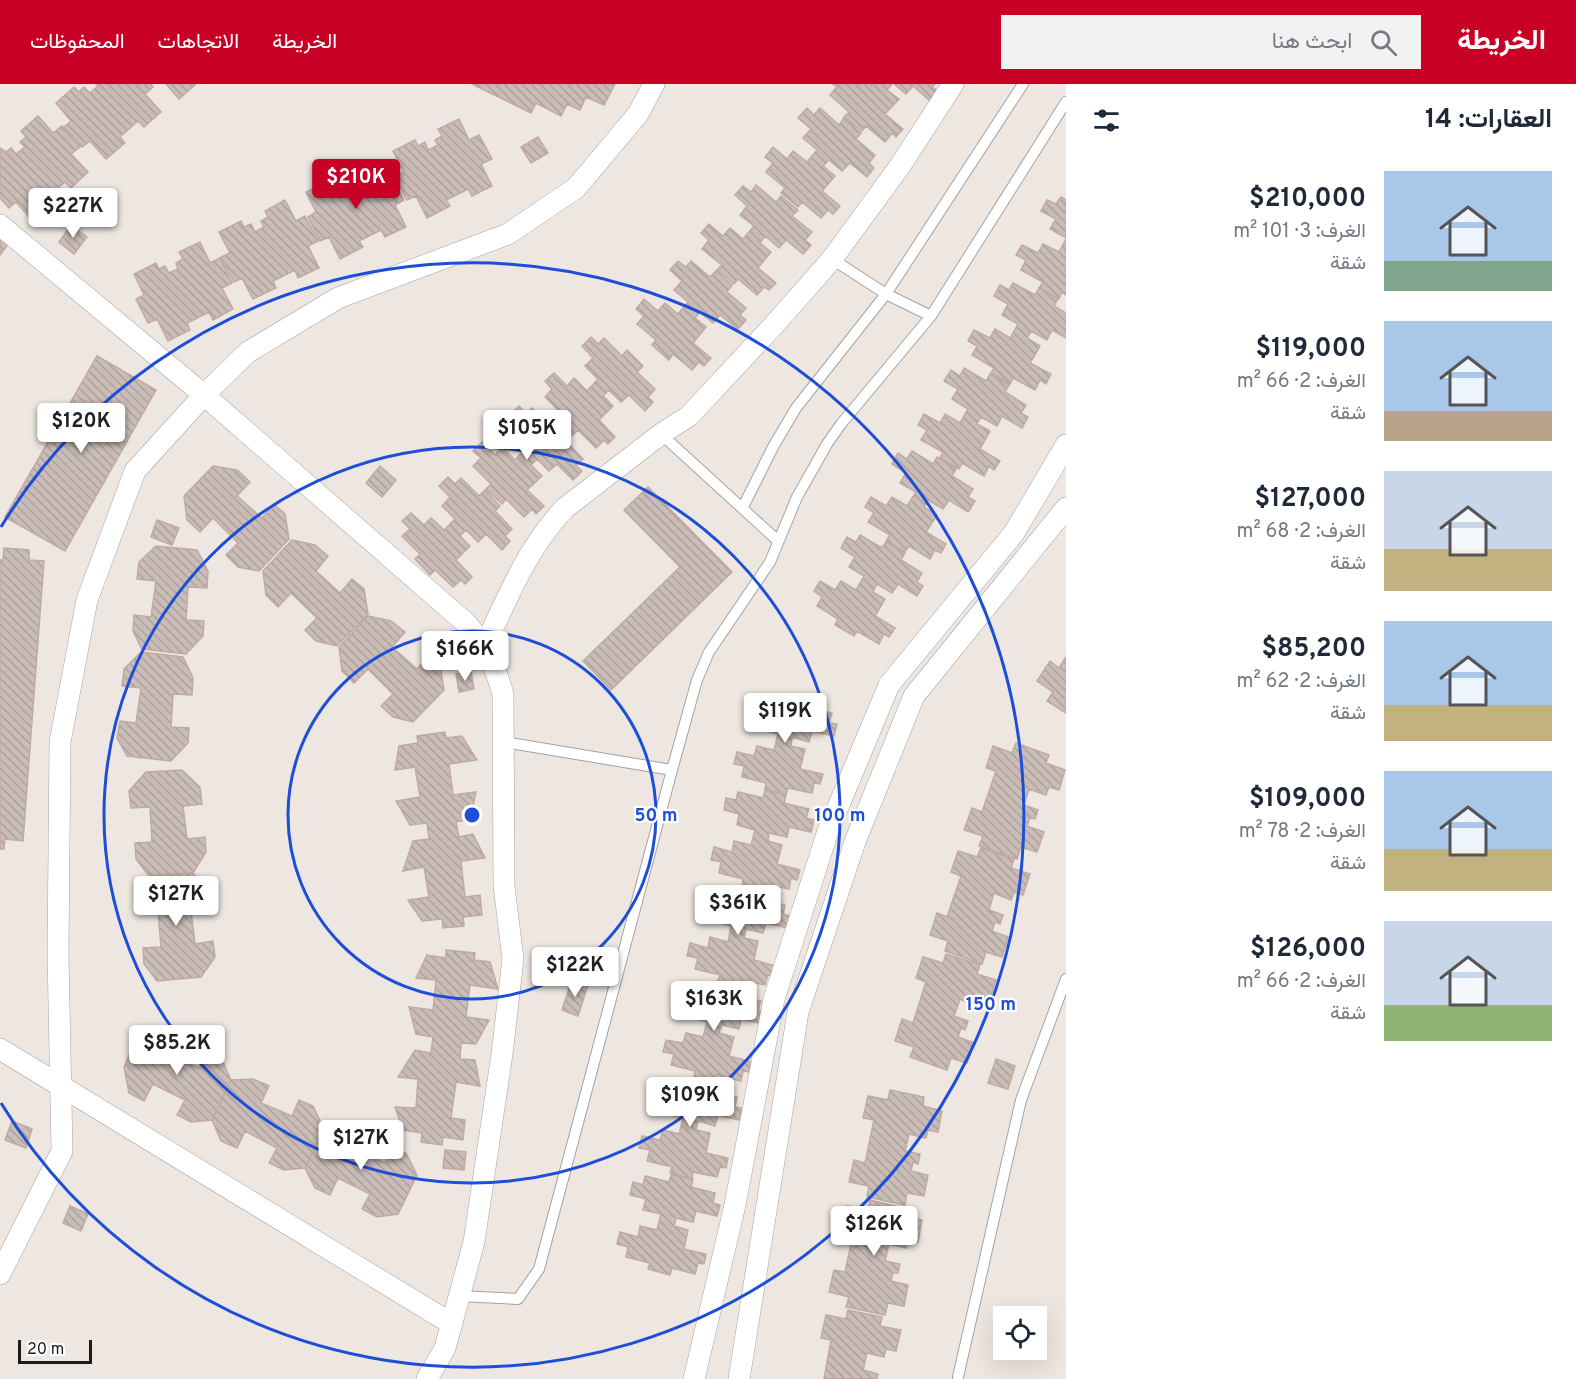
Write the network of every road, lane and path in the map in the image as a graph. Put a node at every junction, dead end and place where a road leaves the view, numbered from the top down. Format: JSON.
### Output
{"nodes":[{"id":1,"x":654,"y":84,"type":"edge"},
{"id":2,"x":954,"y":84,"type":"edge"},
{"id":3,"x":1023,"y":84,"type":"edge"},
{"id":4,"x":1066,"y":102,"type":"edge"},
{"id":5,"x":0,"y":225,"type":"edge"},
{"id":6,"x":832,"y":259,"type":"junction"},
{"id":7,"x":886,"y":294,"type":"junction"},
{"id":8,"x":932,"y":316,"type":"junction"},
{"id":9,"x":204,"y":395,"type":"junction"},
{"id":10,"x":661,"y":434,"type":"junction"},
{"id":11,"x":1066,"y":445,"type":"edge"},
{"id":12,"x":743,"y":507,"type":"junction"},
{"id":13,"x":1066,"y":508,"type":"edge"},
{"id":14,"x":778,"y":541,"type":"junction"},
{"id":15,"x":484,"y":645,"type":"junction"},
{"id":16,"x":504,"y":742,"type":"junction"},
{"id":17,"x":672,"y":770,"type":"junction"},
{"id":18,"x":1066,"y":979,"type":"edge"},
{"id":19,"x":0,"y":1049,"type":"edge"},
{"id":20,"x":61,"y":1087,"type":"junction"},
{"id":21,"x":0,"y":1274,"type":"edge"},
{"id":22,"x":459,"y":1296,"type":"junction"},
{"id":23,"x":452,"y":1324,"type":"junction"},
{"id":24,"x":958,"y":1377,"type":"dead end"},
{"id":25,"x":427,"y":1379,"type":"edge"},
{"id":26,"x":694,"y":1379,"type":"edge"},
{"id":27,"x":739,"y":1379,"type":"edge"}],
"edges":[{"from":1,"to":9,"type":"street"},
{"from":2,"to":6,"type":"street"},
{"from":3,"to":7,"type":"lane"},
{"from":4,"to":8,"type":"lane"},
{"from":5,"to":9,"type":"street"},
{"from":6,"to":7,"type":"lane"},
{"from":6,"to":10,"type":"street"},
{"from":7,"to":8,"type":"lane"},
{"from":7,"to":12,"type":"lane"},
{"from":8,"to":14,"type":"lane"},
{"from":9,"to":15,"type":"street"},
{"from":9,"to":20,"type":"street"},
{"from":10,"to":12,"type":"lane"},
{"from":10,"to":15,"type":"street"},
{"from":11,"to":26,"type":"street"},
{"from":12,"to":14,"type":"lane"},
{"from":13,"to":27,"type":"street"},
{"from":14,"to":17,"type":"lane"},
{"from":15,"to":16,"type":"street"},
{"from":16,"to":17,"type":"lane"},
{"from":16,"to":22,"type":"street"},
{"from":17,"to":22,"type":"lane"},
{"from":18,"to":24,"type":"lane"},
{"from":19,"to":20,"type":"street"},
{"from":20,"to":21,"type":"street"},
{"from":20,"to":23,"type":"street"},
{"from":22,"to":23,"type":"street"},
{"from":23,"to":25,"type":"street"}]}
